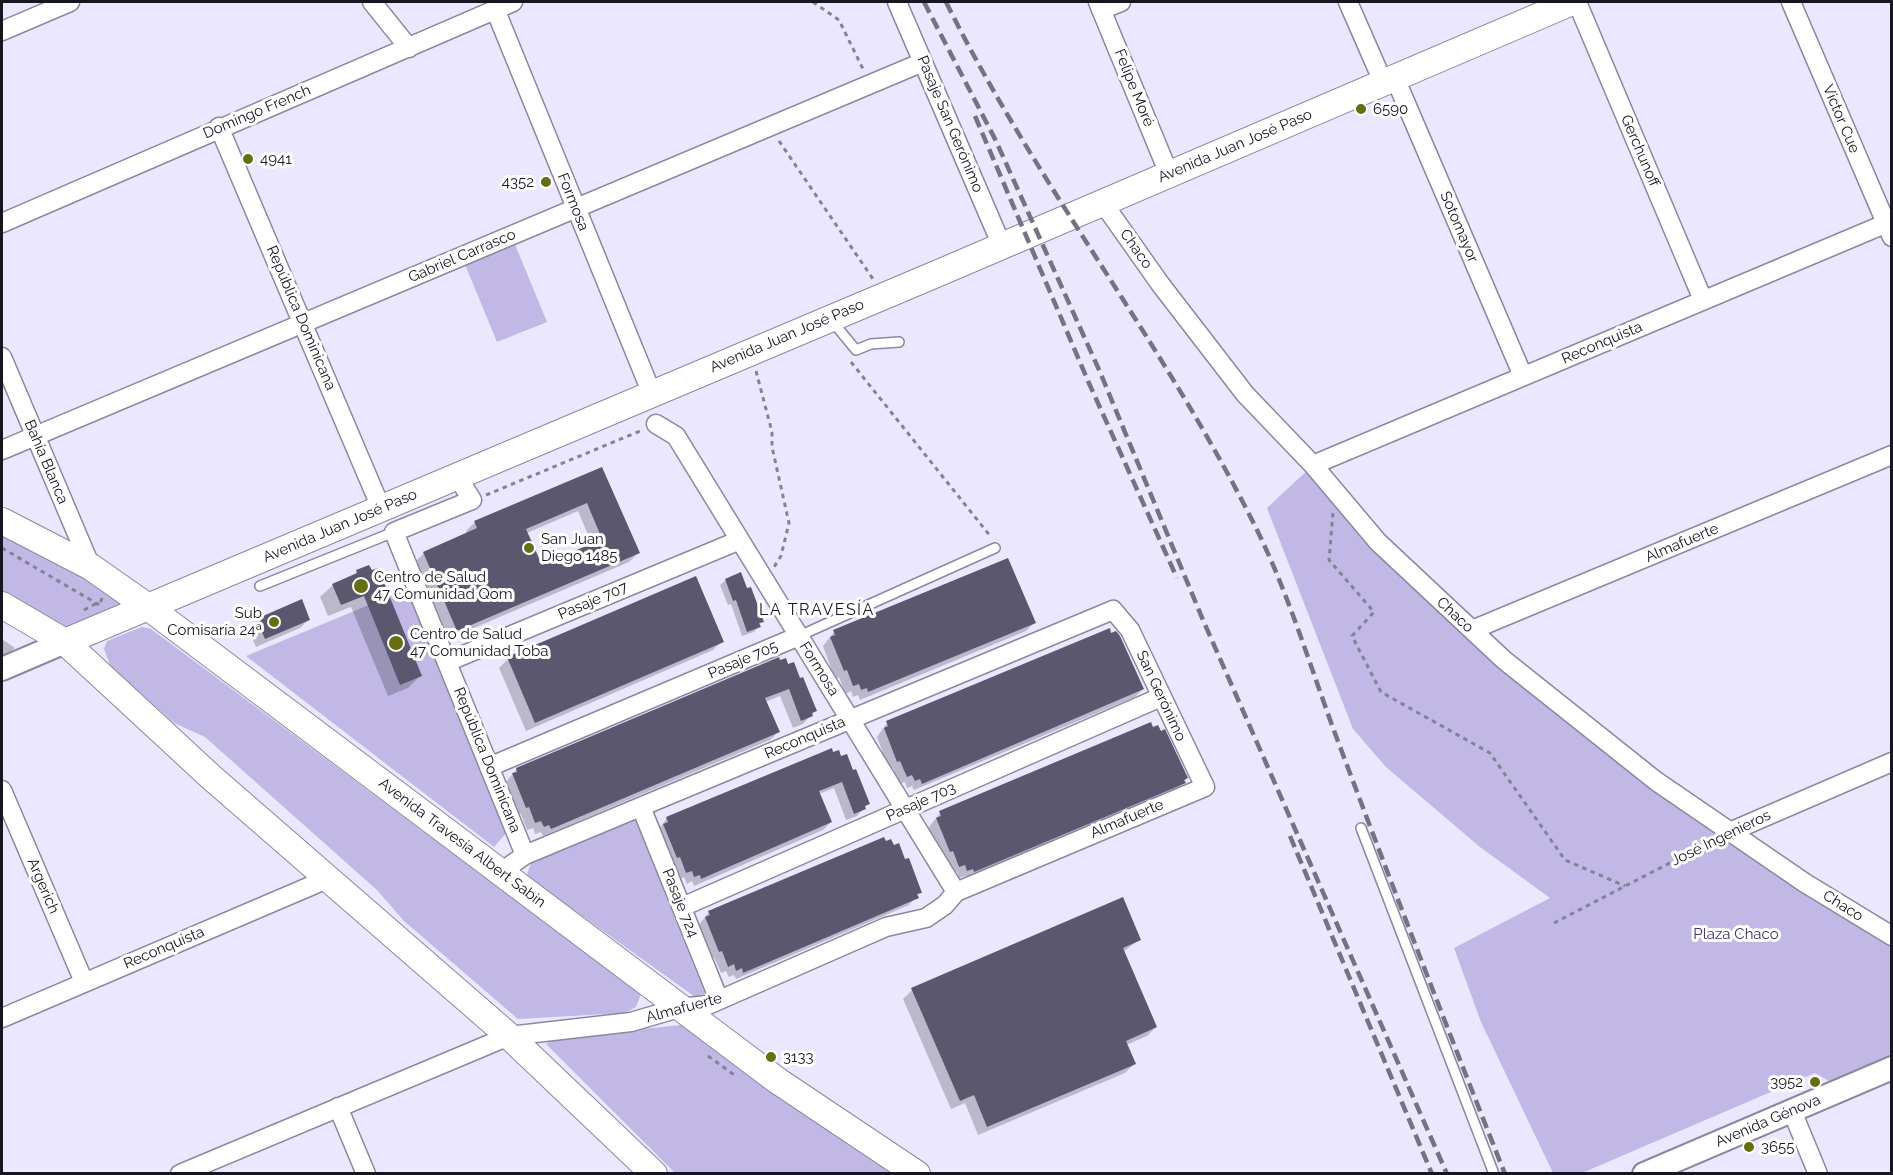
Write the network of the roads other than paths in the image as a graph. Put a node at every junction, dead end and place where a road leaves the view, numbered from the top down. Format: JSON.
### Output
{"nodes":[{"id":1,"x":70,"y":2,"type":"edge"},
{"id":2,"x":372,"y":2,"type":"edge"},
{"id":3,"x":513,"y":2,"type":"edge"},
{"id":4,"x":897,"y":2,"type":"edge"},
{"id":5,"x":1120,"y":2,"type":"edge"},
{"id":6,"x":1348,"y":2,"type":"edge"},
{"id":7,"x":1572,"y":2,"type":"edge"},
{"id":8,"x":1577,"y":2,"type":"edge"},
{"id":9,"x":1791,"y":2,"type":"edge"},
{"id":10,"x":1100,"y":6,"type":"edge"},
{"id":11,"x":495,"y":9,"type":"junction"},
{"id":12,"x":2,"y":31,"type":"edge"},
{"id":13,"x":409,"y":48,"type":"junction"},
{"id":14,"x":923,"y":62,"type":"junction"},
{"id":15,"x":1389,"y":80,"type":"junction"},
{"id":16,"x":219,"y":128,"type":"junction"},
{"id":17,"x":1169,"y":174,"type":"junction"},
{"id":18,"x":1103,"y":203,"type":"junction"},
{"id":19,"x":575,"y":209,"type":"junction"},
{"id":20,"x":2,"y":223,"type":"edge"},
{"id":21,"x":1890,"y":227,"type":"edge"},
{"id":22,"x":1002,"y":246,"type":"junction"},
{"id":23,"x":1703,"y":300,"type":"junction"},
{"id":24,"x":830,"y":318,"type":"junction"},
{"id":25,"x":304,"y":323,"type":"junction"},
{"id":26,"x":898,"y":342,"type":"dead end"},
{"id":27,"x":2,"y":357,"type":"edge"},
{"id":28,"x":1523,"y":376,"type":"junction"},
{"id":29,"x":652,"y":394,"type":"junction"},
{"id":30,"x":656,"y":424,"type":"road end"},
{"id":31,"x":35,"y":436,"type":"junction"},
{"id":32,"x":2,"y":450,"type":"edge"},
{"id":33,"x":1892,"y":455,"type":"edge"},
{"id":34,"x":1313,"y":465,"type":"junction"},
{"id":35,"x":457,"y":476,"type":"junction"},
{"id":36,"x":381,"y":508,"type":"junction"},
{"id":37,"x":2,"y":521,"type":"edge"},
{"id":38,"x":394,"y":532,"type":"junction"},
{"id":39,"x":740,"y":540,"type":"junction"},
{"id":40,"x":994,"y":548,"type":"road end"},
{"id":41,"x":91,"y":567,"type":"junction"},
{"id":42,"x":260,"y":586,"type":"dead end"},
{"id":43,"x":2,"y":605,"type":"edge"},
{"id":44,"x":148,"y":607,"type":"junction"},
{"id":45,"x":1113,"y":610,"type":"joint"},
{"id":46,"x":1472,"y":630,"type":"junction"},
{"id":47,"x":799,"y":636,"type":"junction"},
{"id":48,"x":65,"y":642,"type":"junction"},
{"id":49,"x":447,"y":662,"type":"junction"},
{"id":50,"x":2,"y":669,"type":"edge"},
{"id":51,"x":1161,"y":697,"type":"junction"},
{"id":52,"x":850,"y":720,"type":"junction"},
{"id":53,"x":1892,"y":762,"type":"edge"},
{"id":54,"x":489,"y":767,"type":"junction"},
{"id":55,"x":1205,"y":787,"type":"joint"},
{"id":56,"x":2,"y":790,"type":"edge"},
{"id":57,"x":641,"y":807,"type":"junction"},
{"id":58,"x":906,"y":809,"type":"junction"},
{"id":59,"x":1361,"y":828,"type":"dead end"},
{"id":60,"x":1732,"y":831,"type":"junction"},
{"id":61,"x":525,"y":855,"type":"junction"},
{"id":62,"x":501,"y":872,"type":"junction"},
{"id":63,"x":327,"y":879,"type":"junction"},
{"id":64,"x":956,"y":892,"type":"junction"},
{"id":65,"x":682,"y":907,"type":"junction"},
{"id":66,"x":1892,"y":936,"type":"edge"},
{"id":67,"x":84,"y":982,"type":"junction"},
{"id":68,"x":719,"y":1000,"type":"junction"},
{"id":69,"x":679,"y":1008,"type":"junction"},
{"id":70,"x":2,"y":1018,"type":"edge"},
{"id":71,"x":509,"y":1035,"type":"junction"},
{"id":72,"x":1892,"y":1068,"type":"edge"},
{"id":73,"x":338,"y":1107,"type":"junction"},
{"id":74,"x":1792,"y":1111,"type":"junction"},
{"id":75,"x":180,"y":1173,"type":"edge"},
{"id":76,"x":366,"y":1173,"type":"edge"},
{"id":77,"x":654,"y":1173,"type":"edge"},
{"id":78,"x":917,"y":1173,"type":"edge"},
{"id":79,"x":1494,"y":1173,"type":"edge"},
{"id":80,"x":1644,"y":1173,"type":"edge"},
{"id":81,"x":1818,"y":1173,"type":"edge"}],
"edges":[{"from":1,"to":12,"type":"street"},
{"from":2,"to":13,"type":"street"},
{"from":3,"to":11,"type":"street","name":"Domingo French"},
{"from":4,"to":14,"type":"street","name":"Pasaje San Gerónimo"},
{"from":5,"to":10,"type":"street"},
{"from":6,"to":15,"type":"street","name":"Sotomayor"},
{"from":7,"to":15,"type":"main road","name":"Avenida Juan José Paso"},
{"from":8,"to":23,"type":"street","name":"Gerchunoff"},
{"from":9,"to":21,"type":"street","name":"Victor Cue"},
{"from":10,"to":17,"type":"street","name":"Felipe Moré"},
{"from":11,"to":13,"type":"street","name":"Domingo French"},
{"from":11,"to":19,"type":"street","name":"Formosa"},
{"from":13,"to":16,"type":"street","name":"Domingo French"},
{"from":14,"to":19,"type":"street","name":"Gabriel Carrasco"},
{"from":14,"to":22,"type":"street","name":"Pasaje San Gerónimo"},
{"from":15,"to":17,"type":"main road","name":"Avenida Juan José Paso"},
{"from":15,"to":28,"type":"street","name":"Sotomayor"},
{"from":16,"to":20,"type":"street","name":"Domingo French"},
{"from":16,"to":25,"type":"street","name":"República Dominicana"},
{"from":17,"to":18,"type":"main road","name":"Avenida Juan José Paso"},
{"from":18,"to":22,"type":"main road","name":"Avenida Juan José Paso"},
{"from":18,"to":34,"type":"street","name":"Chaco"},
{"from":19,"to":25,"type":"street","name":"Gabriel Carrasco"},
{"from":19,"to":29,"type":"street","name":"Formosa"},
{"from":21,"to":23,"type":"street","name":"Reconquista"},
{"from":22,"to":24,"type":"main road","name":"Avenida Juan José Paso"},
{"from":23,"to":28,"type":"street","name":"Reconquista"},
{"from":24,"to":26,"type":"lane"},
{"from":24,"to":29,"type":"main road","name":"Avenida Juan José Paso"},
{"from":25,"to":31,"type":"street","name":"Gabriel Carrasco"},
{"from":25,"to":36,"type":"street","name":"República Dominicana"},
{"from":27,"to":31,"type":"street","name":"Bahía Blanca"},
{"from":28,"to":34,"type":"street","name":"Reconquista"},
{"from":29,"to":35,"type":"main road","name":"Avenida Juan José Paso"},
{"from":30,"to":39,"type":"street","name":"Formosa"},
{"from":31,"to":32,"type":"street","name":"Gabriel Carrasco"},
{"from":31,"to":41,"type":"street","name":"Bahía Blanca"},
{"from":33,"to":46,"type":"street","name":"Almafuerte"},
{"from":34,"to":46,"type":"street","name":"Chaco"},
{"from":35,"to":36,"type":"main road","name":"Avenida Juan José Paso"},
{"from":35,"to":38,"type":"street"},
{"from":36,"to":44,"type":"main road","name":"Avenida Juan José Paso"},
{"from":37,"to":41,"type":"main road","name":"Avenida Travesía Albert Sabin"},
{"from":38,"to":42,"type":"lane"},
{"from":38,"to":49,"type":"street","name":"República Dominicana"},
{"from":39,"to":47,"type":"street","name":"Formosa"},
{"from":39,"to":49,"type":"street","name":"Pasaje 707"},
{"from":40,"to":47,"type":"lane","name":"Pasaje 705"},
{"from":41,"to":44,"type":"main road","name":"Avenida Travesía Albert Sabin"},
{"from":43,"to":48,"type":"main road"},
{"from":44,"to":48,"type":"main road","name":"Avenida Juan José Paso"},
{"from":44,"to":62,"type":"main road","name":"Avenida Travesía Albert Sabin"},
{"from":45,"to":51,"type":"street","name":"San Gerónimo"},
{"from":45,"to":52,"type":"street","name":"Reconquista"},
{"from":46,"to":60,"type":"street","name":"Chaco"},
{"from":47,"to":52,"type":"street","name":"Formosa"},
{"from":47,"to":54,"type":"street","name":"Pasaje 705"},
{"from":48,"to":50,"type":"street","name":"Avenida Juan José Paso"},
{"from":48,"to":63,"type":"main road"},
{"from":49,"to":54,"type":"street","name":"República Dominicana"},
{"from":51,"to":55,"type":"street","name":"San Gerónimo"},
{"from":51,"to":58,"type":"street","name":"Pasaje 703"},
{"from":52,"to":57,"type":"street","name":"Reconquista"},
{"from":52,"to":58,"type":"street","name":"Formosa"},
{"from":53,"to":60,"type":"street","name":"José Ingenieros"},
{"from":54,"to":61,"type":"street","name":"República Dominicana"},
{"from":55,"to":64,"type":"street","name":"Almafuerte"},
{"from":56,"to":67,"type":"street","name":"Argerich"},
{"from":57,"to":61,"type":"street","name":"Reconquista"},
{"from":57,"to":65,"type":"street","name":"Pasaje 724"},
{"from":58,"to":64,"type":"street","name":"Formosa"},
{"from":58,"to":65,"type":"street","name":"Pasaje 703"},
{"from":59,"to":79,"type":"lane"},
{"from":60,"to":66,"type":"street","name":"Chaco"},
{"from":61,"to":62,"type":"street","name":"Reconquista"},
{"from":62,"to":69,"type":"main road","name":"Avenida Travesía Albert Sabin"},
{"from":63,"to":67,"type":"street","name":"Reconquista"},
{"from":63,"to":71,"type":"main road"},
{"from":64,"to":68,"type":"street","name":"Almafuerte"},
{"from":65,"to":68,"type":"street","name":"Pasaje 724"},
{"from":67,"to":70,"type":"street","name":"Reconquista"},
{"from":68,"to":69,"type":"street","name":"Almafuerte"},
{"from":69,"to":71,"type":"street","name":"Almafuerte"},
{"from":69,"to":78,"type":"main road","name":"Avenida Travesía Albert Sabin"},
{"from":71,"to":73,"type":"street","name":"Almafuerte"},
{"from":71,"to":77,"type":"main road"},
{"from":72,"to":74,"type":"street","name":"Avenida Génova"},
{"from":73,"to":75,"type":"street","name":"Almafuerte"},
{"from":73,"to":76,"type":"street"},
{"from":74,"to":80,"type":"street","name":"Avenida Génova"},
{"from":74,"to":81,"type":"street"}]}
